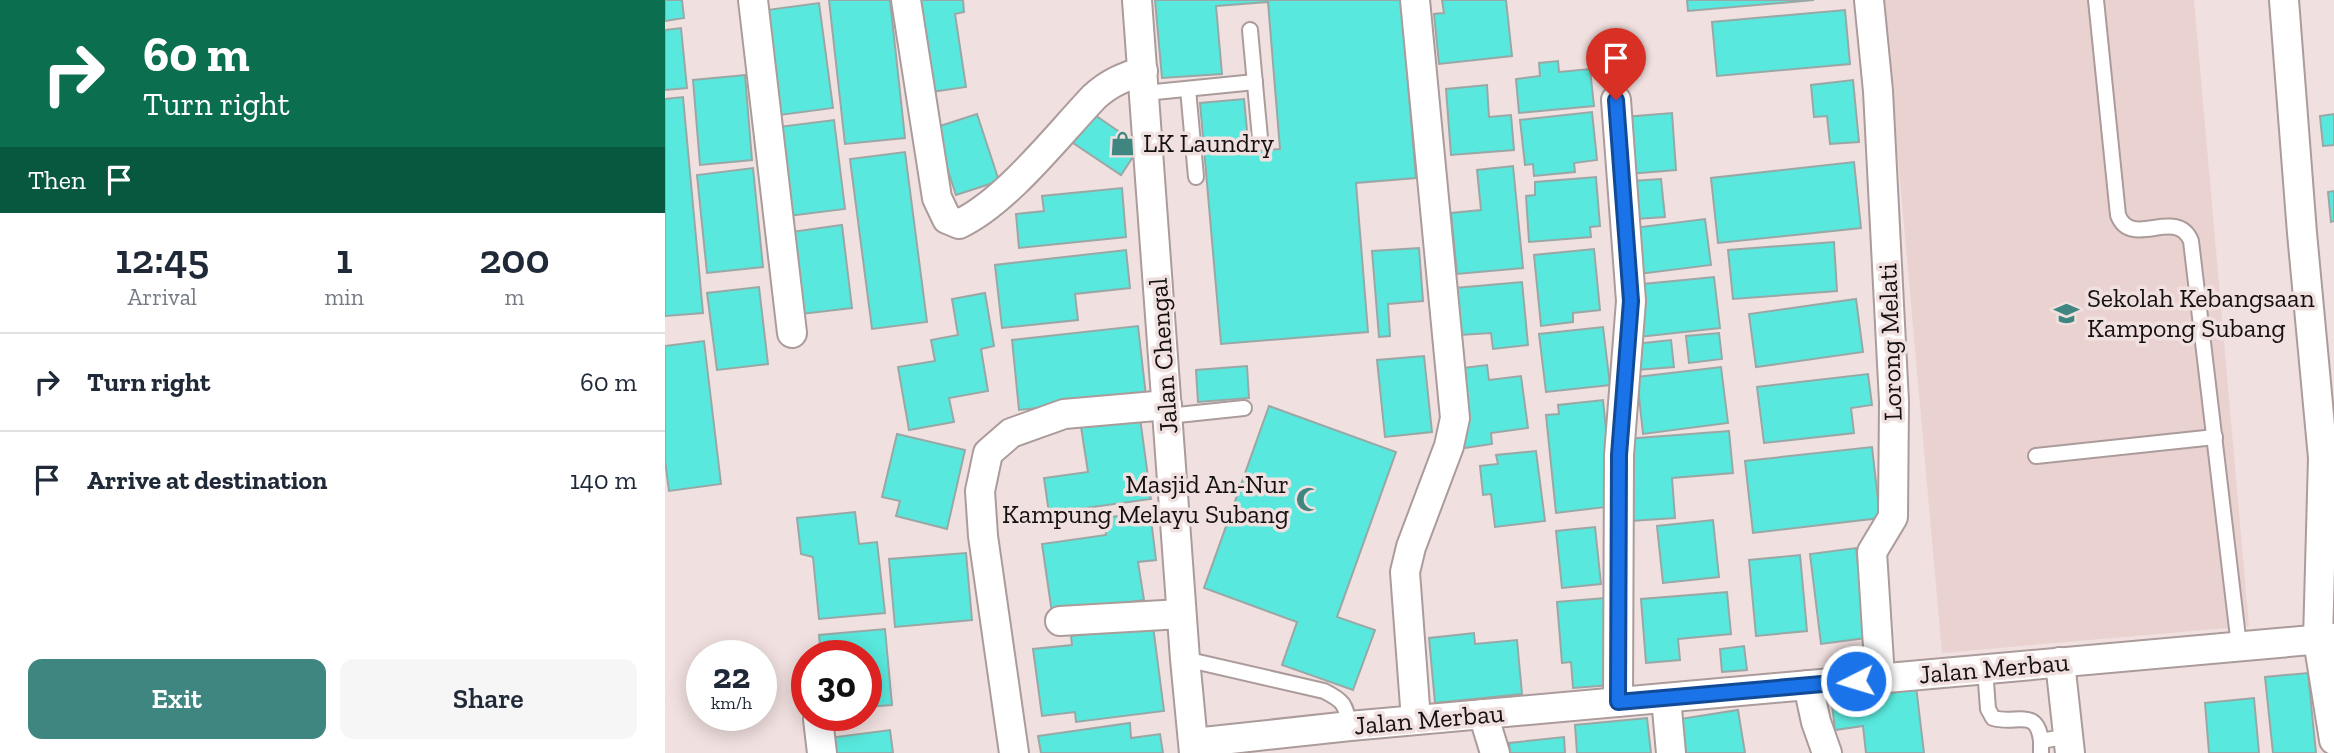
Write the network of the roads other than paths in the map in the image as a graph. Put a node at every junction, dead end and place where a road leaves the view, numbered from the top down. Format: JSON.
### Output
{"nodes":[{"id":1,"x":753,"y":0,"type":"edge"},
{"id":2,"x":906,"y":0,"type":"edge"},
{"id":3,"x":1137,"y":0,"type":"edge"},
{"id":4,"x":1415,"y":0,"type":"edge"},
{"id":5,"x":1869,"y":0,"type":"edge"},
{"id":6,"x":2096,"y":0,"type":"edge"},
{"id":7,"x":2284,"y":0,"type":"edge"},
{"id":8,"x":1250,"y":30,"type":"dead end"},
{"id":9,"x":1144,"y":82,"type":"junction"},
{"id":10,"x":1255,"y":82,"type":"junction"},
{"id":11,"x":1188,"y":89,"type":"junction"},
{"id":12,"x":1616,"y":100,"type":"dead end"},
{"id":13,"x":1260,"y":138,"type":"dead end"},
{"id":14,"x":1196,"y":177,"type":"dead end"},
{"id":15,"x":792,"y":332,"type":"dead end"},
{"id":16,"x":1244,"y":408,"type":"dead end"},
{"id":17,"x":1167,"y":411,"type":"junction"},
{"id":18,"x":2215,"y":437,"type":"junction"},
{"id":19,"x":2036,"y":456,"type":"dead end"},
{"id":20,"x":1181,"y":614,"type":"junction"},
{"id":21,"x":1059,"y":621,"type":"dead end"},
{"id":22,"x":2326,"y":639,"type":"edge"},
{"id":23,"x":2239,"y":646,"type":"junction"},
{"id":24,"x":1185,"y":659,"type":"junction"},
{"id":25,"x":2060,"y":662,"type":"junction"},
{"id":26,"x":1985,"y":669,"type":"junction"},
{"id":27,"x":1880,"y":678,"type":"junction"},
{"id":28,"x":1808,"y":685,"type":"junction"},
{"id":29,"x":1666,"y":698,"type":"junction"},
{"id":30,"x":1618,"y":702,"type":"junction"},
{"id":31,"x":1483,"y":714,"type":"junction"},
{"id":32,"x":1416,"y":720,"type":"junction"},
{"id":33,"x":1350,"y":726,"type":"junction"},
{"id":34,"x":819,"y":731,"type":"edge"},
{"id":35,"x":2334,"y":740,"type":"edge"},
{"id":36,"x":2069,"y":744,"type":"edge"},
{"id":37,"x":2041,"y":747,"type":"edge"},
{"id":38,"x":1194,"y":748,"type":"edge"},
{"id":39,"x":821,"y":753,"type":"edge"},
{"id":40,"x":1014,"y":753,"type":"edge"},
{"id":41,"x":1495,"y":753,"type":"edge"},
{"id":42,"x":1671,"y":753,"type":"edge"},
{"id":43,"x":1826,"y":753,"type":"edge"}],
"edges":[{"from":1,"to":15,"type":"street"},
{"from":2,"to":9,"type":"street"},
{"from":3,"to":9,"type":"street","name":"Jalan Chengal"},
{"from":4,"to":32,"type":"street"},
{"from":5,"to":27,"type":"street","name":"Lorong Melati"},
{"from":6,"to":18,"type":"lane"},
{"from":7,"to":22,"type":"street"},
{"from":8,"to":10,"type":"lane"},
{"from":9,"to":11,"type":"lane"},
{"from":9,"to":17,"type":"street","name":"Jalan Chengal"},
{"from":10,"to":11,"type":"lane"},
{"from":10,"to":13,"type":"lane"},
{"from":11,"to":14,"type":"lane"},
{"from":12,"to":30,"type":"street"},
{"from":16,"to":17,"type":"lane"},
{"from":17,"to":20,"type":"street","name":"Jalan Chengal"},
{"from":17,"to":40,"type":"street"},
{"from":18,"to":19,"type":"lane"},
{"from":18,"to":23,"type":"lane"},
{"from":20,"to":21,"type":"street"},
{"from":20,"to":24,"type":"street","name":"Jalan Chengal"},
{"from":22,"to":23,"type":"street","name":"Jalan Merbau"},
{"from":22,"to":35,"type":"street"},
{"from":23,"to":25,"type":"street","name":"Jalan Merbau"},
{"from":24,"to":33,"type":"lane"},
{"from":24,"to":38,"type":"street","name":"Jalan Chengal"},
{"from":25,"to":26,"type":"street","name":"Jalan Merbau"},
{"from":25,"to":36,"type":"street"},
{"from":26,"to":27,"type":"street","name":"Jalan Merbau"},
{"from":26,"to":37,"type":"lane"},
{"from":27,"to":28,"type":"street","name":"Jalan Merbau"},
{"from":28,"to":29,"type":"street","name":"Jalan Merbau"},
{"from":28,"to":43,"type":"street"},
{"from":29,"to":30,"type":"street","name":"Jalan Merbau"},
{"from":29,"to":42,"type":"street"},
{"from":30,"to":31,"type":"street","name":"Jalan Merbau"},
{"from":31,"to":32,"type":"street","name":"Jalan Merbau"},
{"from":31,"to":41,"type":"street"},
{"from":32,"to":33,"type":"street","name":"Jalan Merbau"},
{"from":33,"to":38,"type":"street","name":"Jalan Merbau"},
{"from":34,"to":39,"type":"street"},
{"from":36,"to":37,"type":"lane"}]}
